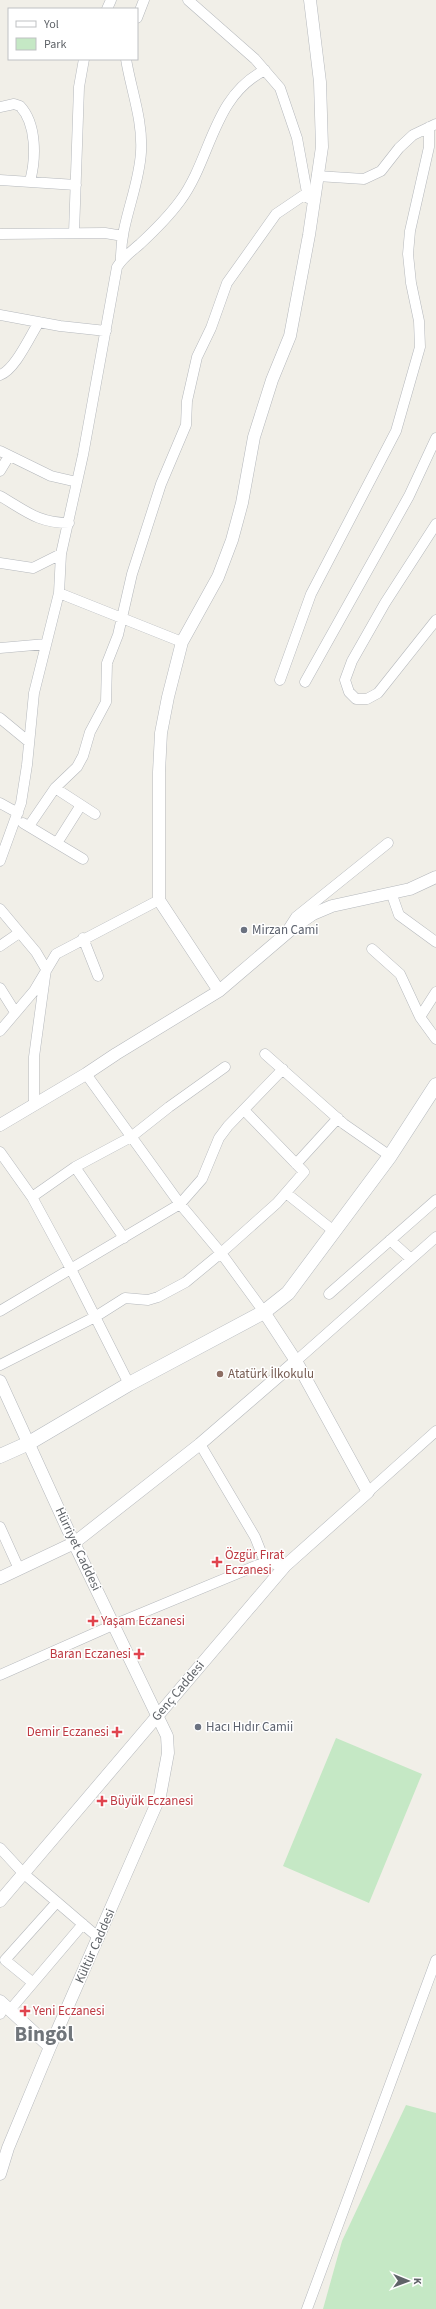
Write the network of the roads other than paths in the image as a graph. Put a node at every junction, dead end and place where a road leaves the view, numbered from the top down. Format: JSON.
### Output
{"nodes":[{"id":1,"x":144,"y":0,"type":"edge"},
{"id":2,"x":188,"y":0,"type":"edge"},
{"id":3,"x":310,"y":0,"type":"edge"},
{"id":4,"x":138,"y":15,"type":"edge"},
{"id":5,"x":84,"y":60,"type":"edge"},
{"id":6,"x":126,"y":60,"type":"edge"},
{"id":7,"x":265,"y":70,"type":"junction"},
{"id":8,"x":0,"y":107,"type":"edge"},
{"id":9,"x":432,"y":126,"type":"edge"},
{"id":10,"x":317,"y":176,"type":"junction"},
{"id":11,"x":0,"y":180,"type":"edge"},
{"id":12,"x":30,"y":181,"type":"junction"},
{"id":13,"x":76,"y":185,"type":"junction"},
{"id":14,"x":307,"y":193,"type":"junction"},
{"id":15,"x":312,"y":216,"type":"junction"},
{"id":16,"x":74,"y":233,"type":"junction"},
{"id":17,"x":0,"y":234,"type":"edge"},
{"id":18,"x":123,"y":236,"type":"junction"},
{"id":19,"x":122,"y":260,"type":"junction"},
{"id":20,"x":0,"y":315,"type":"edge"},
{"id":21,"x":39,"y":322,"type":"junction"},
{"id":22,"x":106,"y":331,"type":"junction"},
{"id":23,"x":0,"y":375,"type":"edge"},
{"id":24,"x":436,"y":438,"type":"edge"},
{"id":25,"x":4,"y":453,"type":"edge"},
{"id":26,"x":0,"y":471,"type":"edge"},
{"id":27,"x":78,"y":482,"type":"junction"},
{"id":28,"x":0,"y":496,"type":"edge"},
{"id":29,"x":69,"y":523,"type":"junction"},
{"id":30,"x":436,"y":524,"type":"edge"},
{"id":31,"x":62,"y":554,"type":"junction"},
{"id":32,"x":0,"y":563,"type":"edge"},
{"id":33,"x":59,"y":593,"type":"junction"},
{"id":34,"x":121,"y":616,"type":"junction"},
{"id":35,"x":436,"y":620,"type":"edge"},
{"id":36,"x":182,"y":642,"type":"junction"},
{"id":37,"x":46,"y":644,"type":"junction"},
{"id":38,"x":0,"y":648,"type":"edge"},
{"id":39,"x":280,"y":680,"type":"dead end"},
{"id":40,"x":304,"y":682,"type":"dead end"},
{"id":41,"x":0,"y":718,"type":"edge"},
{"id":42,"x":29,"y":742,"type":"junction"},
{"id":43,"x":55,"y":788,"type":"junction"},
{"id":44,"x":0,"y":803,"type":"edge"},
{"id":45,"x":81,"y":805,"type":"junction"},
{"id":46,"x":94,"y":814,"type":"dead end"},
{"id":47,"x":17,"y":816,"type":"junction"},
{"id":48,"x":29,"y":826,"type":"junction"},
{"id":49,"x":57,"y":842,"type":"junction"},
{"id":50,"x":388,"y":844,"type":"dead end"},
{"id":51,"x":83,"y":859,"type":"dead end"},
{"id":52,"x":0,"y":861,"type":"edge"},
{"id":53,"x":436,"y":877,"type":"edge"},
{"id":54,"x":392,"y":895,"type":"junction"},
{"id":55,"x":159,"y":900,"type":"junction"},
{"id":56,"x":0,"y":909,"type":"edge"},
{"id":57,"x":20,"y":933,"type":"junction"},
{"id":58,"x":285,"y":935,"type":"junction"},
{"id":59,"x":83,"y":938,"type":"junction"},
{"id":60,"x":436,"y":942,"type":"edge"},
{"id":61,"x":0,"y":946,"type":"edge"},
{"id":62,"x":372,"y":949,"type":"dead end"},
{"id":63,"x":46,"y":968,"type":"junction"},
{"id":64,"x":98,"y":976,"type":"dead end"},
{"id":65,"x":0,"y":988,"type":"edge"},
{"id":66,"x":219,"y":991,"type":"junction"},
{"id":67,"x":436,"y":992,"type":"edge"},
{"id":68,"x":15,"y":1012,"type":"junction"},
{"id":69,"x":420,"y":1017,"type":"junction"},
{"id":70,"x":0,"y":1031,"type":"edge"},
{"id":71,"x":436,"y":1039,"type":"edge"},
{"id":72,"x":265,"y":1054,"type":"dead end"},
{"id":73,"x":225,"y":1067,"type":"dead end"},
{"id":74,"x":283,"y":1069,"type":"junction"},
{"id":75,"x":86,"y":1074,"type":"junction"},
{"id":76,"x":436,"y":1085,"type":"edge"},
{"id":77,"x":34,"y":1104,"type":"junction"},
{"id":78,"x":244,"y":1110,"type":"junction"},
{"id":79,"x":338,"y":1118,"type":"junction"},
{"id":80,"x":0,"y":1125,"type":"edge"},
{"id":81,"x":131,"y":1137,"type":"junction"},
{"id":82,"x":0,"y":1152,"type":"edge"},
{"id":83,"x":390,"y":1156,"type":"junction"},
{"id":84,"x":296,"y":1164,"type":"junction"},
{"id":85,"x":75,"y":1167,"type":"junction"},
{"id":86,"x":286,"y":1193,"type":"junction"},
{"id":87,"x":32,"y":1197,"type":"junction"},
{"id":88,"x":436,"y":1200,"type":"edge"},
{"id":89,"x":180,"y":1204,"type":"junction"},
{"id":90,"x":335,"y":1232,"type":"junction"},
{"id":91,"x":436,"y":1237,"type":"edge"},
{"id":92,"x":124,"y":1238,"type":"junction"},
{"id":93,"x":390,"y":1240,"type":"junction"},
{"id":94,"x":221,"y":1253,"type":"junction"},
{"id":95,"x":411,"y":1259,"type":"junction"},
{"id":96,"x":71,"y":1269,"type":"junction"},
{"id":97,"x":329,"y":1294,"type":"dead end"},
{"id":98,"x":0,"y":1311,"type":"edge"},
{"id":99,"x":264,"y":1312,"type":"junction"},
{"id":100,"x":96,"y":1317,"type":"junction"},
{"id":101,"x":296,"y":1361,"type":"junction"},
{"id":102,"x":0,"y":1365,"type":"edge"},
{"id":103,"x":0,"y":1381,"type":"edge"},
{"id":104,"x":129,"y":1384,"type":"junction"},
{"id":105,"x":436,"y":1431,"type":"edge"},
{"id":106,"x":29,"y":1443,"type":"junction"},
{"id":107,"x":200,"y":1444,"type":"junction"},
{"id":108,"x":0,"y":1456,"type":"edge"},
{"id":109,"x":368,"y":1492,"type":"junction"},
{"id":110,"x":0,"y":1527,"type":"edge"},
{"id":111,"x":74,"y":1543,"type":"junction"},
{"id":112,"x":265,"y":1562,"type":"junction"},
{"id":113,"x":285,"y":1566,"type":"junction"},
{"id":114,"x":19,"y":1569,"type":"junction"},
{"id":115,"x":0,"y":1578,"type":"edge"},
{"id":116,"x":113,"y":1624,"type":"junction"},
{"id":117,"x":0,"y":1675,"type":"edge"},
{"id":118,"x":157,"y":1716,"type":"junction"},
{"id":119,"x":0,"y":1848,"type":"edge"},
{"id":120,"x":22,"y":1873,"type":"junction"},
{"id":121,"x":0,"y":1901,"type":"edge"},
{"id":122,"x":57,"y":1902,"type":"junction"},
{"id":123,"x":83,"y":1924,"type":"junction"},
{"id":124,"x":98,"y":1938,"type":"junction"},
{"id":125,"x":436,"y":1960,"type":"edge"},
{"id":126,"x":32,"y":1982,"type":"junction"},
{"id":127,"x":4,"y":2008,"type":"edge"},
{"id":128,"x":50,"y":2047,"type":"junction"},
{"id":129,"x":4,"y":2146,"type":"edge"},
{"id":130,"x":0,"y":2174,"type":"edge"},
{"id":131,"x":307,"y":2309,"type":"edge"}],
"edges":[{"from":1,"to":4,"type":"street"},
{"from":2,"to":7,"type":"street"},
{"from":3,"to":10,"type":"street"},
{"from":5,"to":13,"type":"street"},
{"from":6,"to":18,"type":"street"},
{"from":7,"to":14,"type":"street"},
{"from":7,"to":19,"type":"street"},
{"from":8,"to":12,"type":"street"},
{"from":9,"to":10,"type":"street"},
{"from":9,"to":39,"type":"street"},
{"from":10,"to":15,"type":"street"},
{"from":11,"to":12,"type":"street"},
{"from":12,"to":13,"type":"street"},
{"from":13,"to":16,"type":"street"},
{"from":14,"to":15,"type":"street"},
{"from":14,"to":34,"type":"street"},
{"from":15,"to":36,"type":"street"},
{"from":16,"to":17,"type":"street"},
{"from":16,"to":18,"type":"street"},
{"from":18,"to":19,"type":"street"},
{"from":19,"to":22,"type":"street"},
{"from":20,"to":21,"type":"street"},
{"from":21,"to":22,"type":"street"},
{"from":21,"to":23,"type":"street"},
{"from":22,"to":27,"type":"street"},
{"from":24,"to":40,"type":"street"},
{"from":25,"to":26,"type":"street"},
{"from":25,"to":27,"type":"street"},
{"from":27,"to":29,"type":"street"},
{"from":28,"to":29,"type":"street"},
{"from":29,"to":31,"type":"street"},
{"from":30,"to":35,"type":"street"},
{"from":31,"to":32,"type":"street"},
{"from":31,"to":33,"type":"street"},
{"from":33,"to":34,"type":"street"},
{"from":33,"to":37,"type":"street"},
{"from":34,"to":36,"type":"street"},
{"from":34,"to":43,"type":"street"},
{"from":36,"to":55,"type":"street"},
{"from":37,"to":38,"type":"street"},
{"from":37,"to":42,"type":"street"},
{"from":41,"to":42,"type":"street"},
{"from":42,"to":47,"type":"street"},
{"from":43,"to":45,"type":"street"},
{"from":43,"to":48,"type":"street"},
{"from":44,"to":47,"type":"street"},
{"from":45,"to":46,"type":"street"},
{"from":45,"to":49,"type":"street"},
{"from":47,"to":48,"type":"street"},
{"from":47,"to":52,"type":"street"},
{"from":48,"to":49,"type":"street"},
{"from":49,"to":51,"type":"street"},
{"from":50,"to":58,"type":"street"},
{"from":53,"to":54,"type":"street"},
{"from":54,"to":58,"type":"street"},
{"from":54,"to":60,"type":"street"},
{"from":55,"to":59,"type":"street"},
{"from":55,"to":66,"type":"street"},
{"from":56,"to":57,"type":"street"},
{"from":57,"to":61,"type":"street"},
{"from":57,"to":63,"type":"street"},
{"from":58,"to":66,"type":"street"},
{"from":59,"to":63,"type":"street"},
{"from":59,"to":64,"type":"street"},
{"from":62,"to":69,"type":"street"},
{"from":63,"to":68,"type":"street"},
{"from":63,"to":77,"type":"street"},
{"from":65,"to":68,"type":"street"},
{"from":66,"to":75,"type":"street"},
{"from":67,"to":69,"type":"street"},
{"from":68,"to":70,"type":"street"},
{"from":69,"to":71,"type":"street"},
{"from":72,"to":74,"type":"street"},
{"from":73,"to":81,"type":"street"},
{"from":74,"to":78,"type":"street"},
{"from":74,"to":79,"type":"street"},
{"from":75,"to":77,"type":"street"},
{"from":75,"to":81,"type":"street"},
{"from":76,"to":83,"type":"main road"},
{"from":77,"to":80,"type":"street"},
{"from":78,"to":84,"type":"street"},
{"from":78,"to":89,"type":"street"},
{"from":79,"to":83,"type":"street"},
{"from":79,"to":84,"type":"street"},
{"from":81,"to":85,"type":"street"},
{"from":81,"to":89,"type":"street"},
{"from":82,"to":87,"type":"street"},
{"from":83,"to":90,"type":"main road"},
{"from":84,"to":86,"type":"street"},
{"from":85,"to":87,"type":"street"},
{"from":85,"to":92,"type":"street"},
{"from":86,"to":90,"type":"street"},
{"from":86,"to":94,"type":"street"},
{"from":87,"to":96,"type":"street"},
{"from":88,"to":93,"type":"street"},
{"from":89,"to":92,"type":"street"},
{"from":89,"to":94,"type":"street"},
{"from":90,"to":99,"type":"main road"},
{"from":91,"to":95,"type":"street"},
{"from":92,"to":96,"type":"street"},
{"from":93,"to":95,"type":"street"},
{"from":93,"to":97,"type":"street"},
{"from":94,"to":99,"type":"street"},
{"from":94,"to":100,"type":"street"},
{"from":95,"to":101,"type":"street"},
{"from":96,"to":98,"type":"street"},
{"from":96,"to":100,"type":"street"},
{"from":99,"to":101,"type":"street"},
{"from":99,"to":104,"type":"main road"},
{"from":100,"to":102,"type":"street"},
{"from":100,"to":104,"type":"street"},
{"from":101,"to":107,"type":"street"},
{"from":101,"to":109,"type":"street"},
{"from":103,"to":106,"type":"street","name":"Hürriyet Caddesi"},
{"from":104,"to":106,"type":"main road"},
{"from":105,"to":109,"type":"street"},
{"from":106,"to":108,"type":"main road"},
{"from":106,"to":111,"type":"street","name":"Hürriyet Caddesi"},
{"from":107,"to":111,"type":"street"},
{"from":107,"to":112,"type":"street"},
{"from":109,"to":113,"type":"street","name":"Genç Caddesi"},
{"from":110,"to":114,"type":"street"},
{"from":111,"to":114,"type":"street"},
{"from":111,"to":116,"type":"street","name":"Hürriyet Caddesi"},
{"from":112,"to":113,"type":"street"},
{"from":112,"to":116,"type":"street"},
{"from":113,"to":118,"type":"street","name":"Genç Caddesi"},
{"from":114,"to":115,"type":"street"},
{"from":116,"to":117,"type":"street"},
{"from":116,"to":118,"type":"street","name":"Hürriyet Caddesi"},
{"from":118,"to":120,"type":"street","name":"Genç Caddesi"},
{"from":118,"to":124,"type":"street","name":"Kültür Caddesi"},
{"from":119,"to":120,"type":"street"},
{"from":120,"to":121,"type":"street","name":"Genç Caddesi"},
{"from":120,"to":122,"type":"street"},
{"from":122,"to":123,"type":"street"},
{"from":122,"to":126,"type":"street"},
{"from":123,"to":124,"type":"street"},
{"from":123,"to":126,"type":"street"},
{"from":124,"to":128,"type":"street","name":"Kültür Caddesi"},
{"from":125,"to":131,"type":"street"},
{"from":126,"to":127,"type":"street"},
{"from":127,"to":128,"type":"street"},
{"from":128,"to":129,"type":"street","name":"Kültür Caddesi"},
{"from":129,"to":130,"type":"street","name":"Kültür Caddesi"}]}
